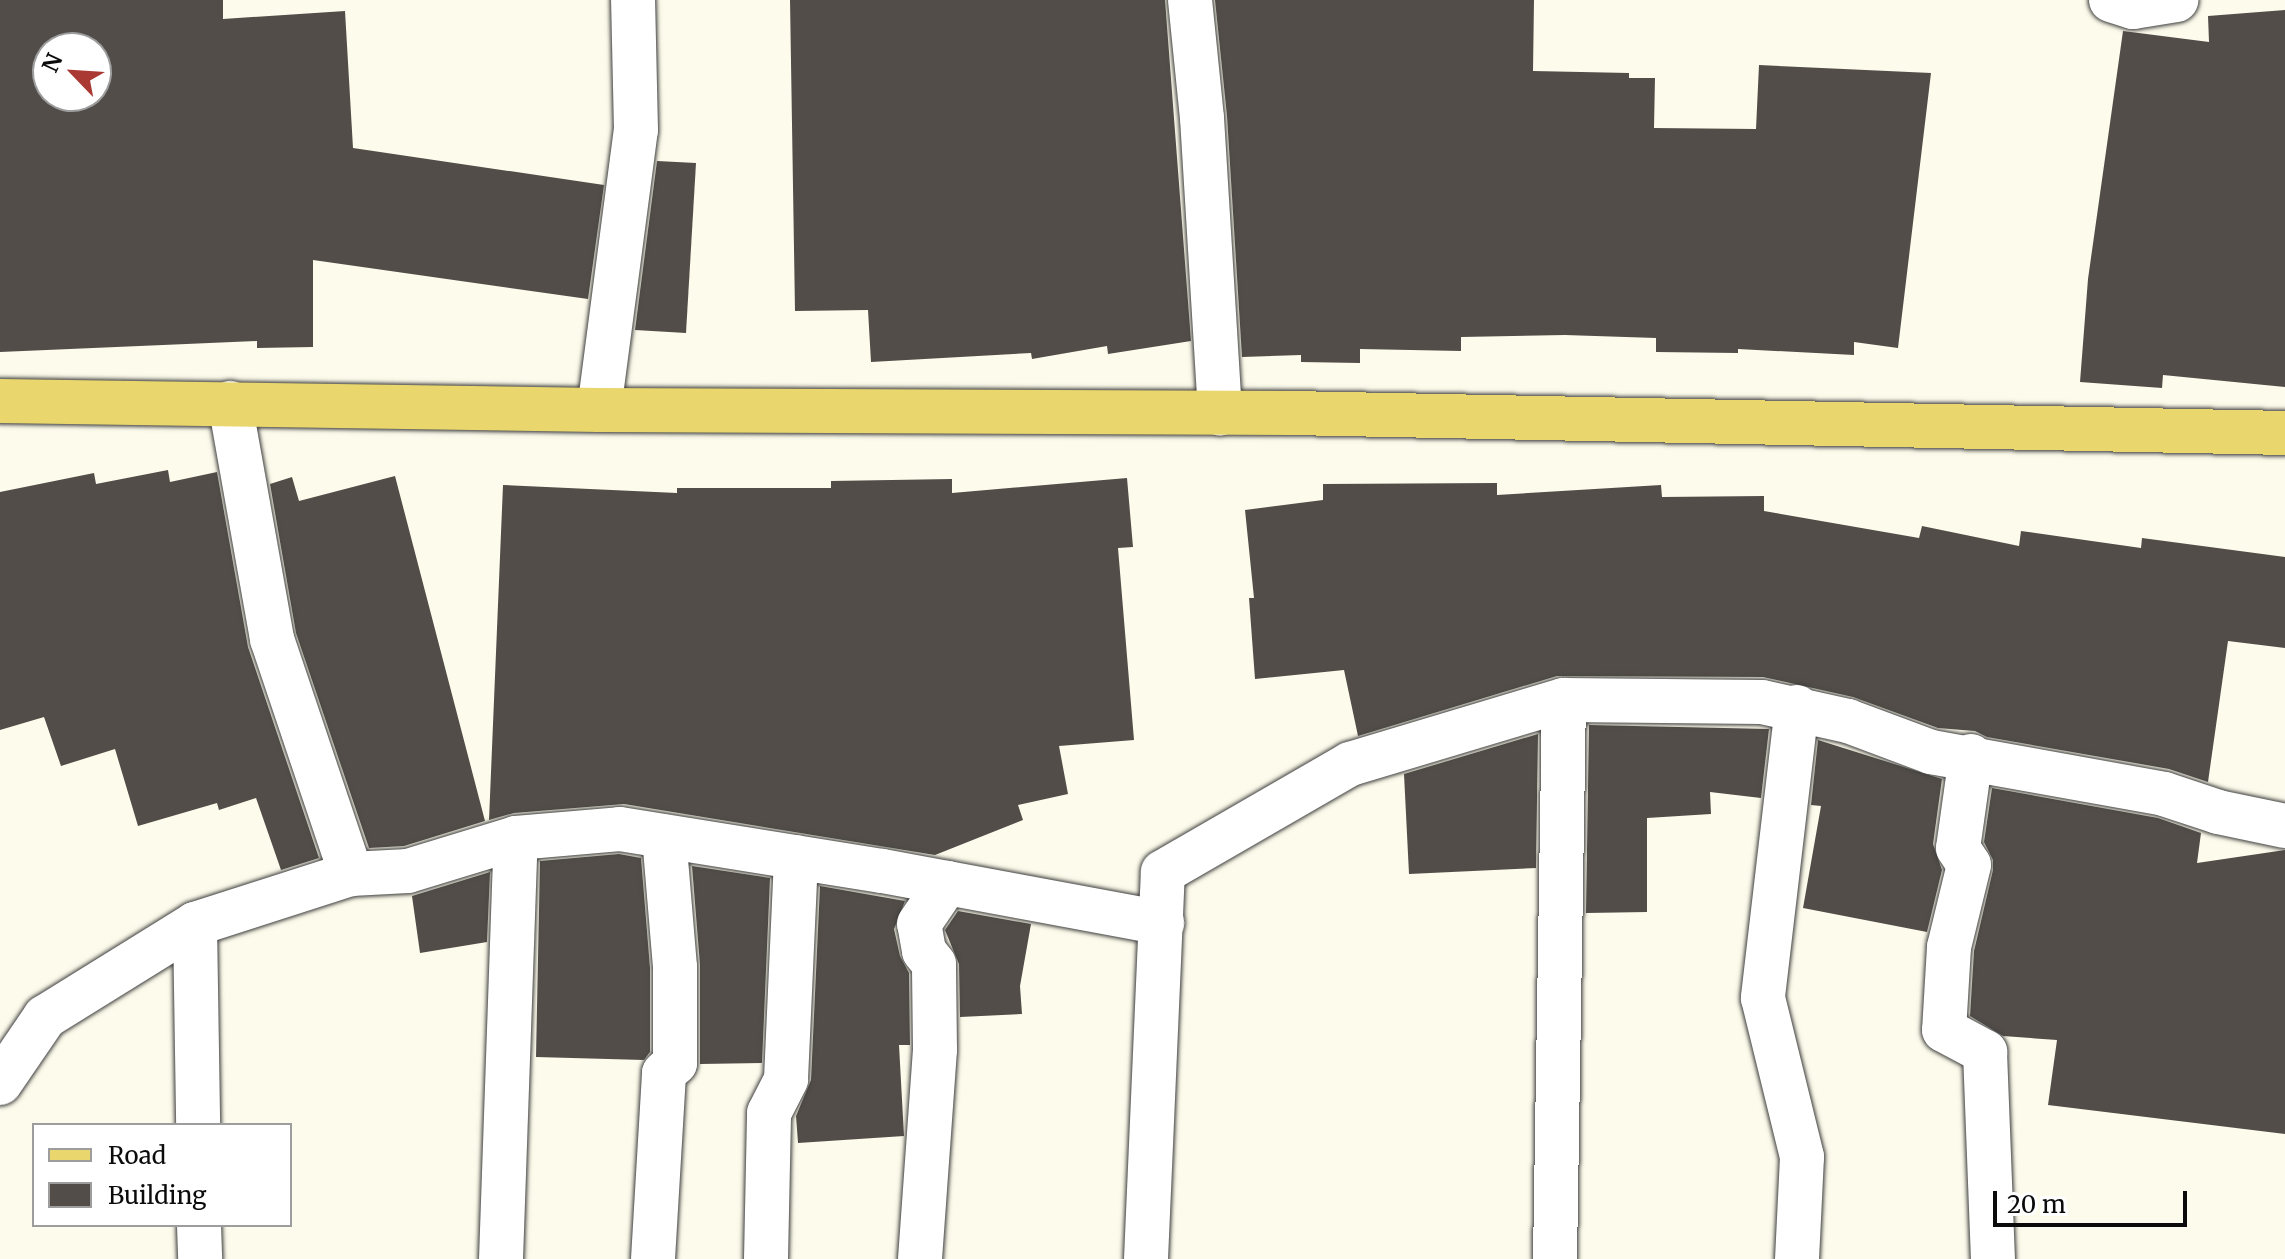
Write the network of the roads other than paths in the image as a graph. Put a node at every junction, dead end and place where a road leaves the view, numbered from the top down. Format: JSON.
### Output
{"nodes":[{"id":1,"x":633,"y":0,"type":"edge"},
{"id":2,"x":1190,"y":0,"type":"edge"},
{"id":3,"x":2111,"y":0,"type":"edge"},
{"id":4,"x":2176,"y":0,"type":"edge"},
{"id":5,"x":0,"y":401,"type":"edge"},
{"id":6,"x":230,"y":403,"type":"junction"},
{"id":7,"x":599,"y":410,"type":"junction"},
{"id":8,"x":1220,"y":413,"type":"junction"},
{"id":9,"x":2285,"y":433,"type":"edge"},
{"id":10,"x":1564,"y":700,"type":"junction"},
{"id":11,"x":1797,"y":707,"type":"junction"},
{"id":12,"x":1971,"y":756,"type":"junction"},
{"id":13,"x":2285,"y":826,"type":"edge"},
{"id":14,"x":664,"y":836,"type":"junction"},
{"id":15,"x":516,"y":838,"type":"junction"},
{"id":16,"x":796,"y":857,"type":"junction"},
{"id":17,"x":351,"y":874,"type":"junction"},
{"id":18,"x":947,"y":883,"type":"junction"},
{"id":19,"x":1162,"y":923,"type":"junction"},
{"id":20,"x":195,"y":924,"type":"junction"},
{"id":21,"x":0,"y":1083,"type":"edge"},
{"id":22,"x":198,"y":1123,"type":"edge"},
{"id":23,"x":199,"y":1227,"type":"edge"},
{"id":24,"x":200,"y":1259,"type":"edge"},
{"id":25,"x":501,"y":1259,"type":"edge"},
{"id":26,"x":653,"y":1259,"type":"edge"},
{"id":27,"x":766,"y":1259,"type":"edge"},
{"id":28,"x":920,"y":1259,"type":"edge"},
{"id":29,"x":1146,"y":1259,"type":"edge"},
{"id":30,"x":1555,"y":1259,"type":"edge"},
{"id":31,"x":1797,"y":1259,"type":"edge"},
{"id":32,"x":1993,"y":1259,"type":"edge"}],
"edges":[{"from":1,"to":7,"type":"street"},
{"from":2,"to":8,"type":"street"},
{"from":3,"to":4,"type":"street"},
{"from":5,"to":6,"type":"main road"},
{"from":6,"to":7,"type":"main road"},
{"from":6,"to":17,"type":"street"},
{"from":7,"to":8,"type":"main road"},
{"from":8,"to":9,"type":"main road"},
{"from":10,"to":11,"type":"street"},
{"from":10,"to":19,"type":"street"},
{"from":10,"to":30,"type":"street"},
{"from":11,"to":12,"type":"street"},
{"from":11,"to":31,"type":"street"},
{"from":12,"to":13,"type":"street"},
{"from":12,"to":32,"type":"street"},
{"from":14,"to":15,"type":"street"},
{"from":14,"to":16,"type":"street"},
{"from":14,"to":26,"type":"street"},
{"from":15,"to":17,"type":"street"},
{"from":15,"to":25,"type":"street"},
{"from":16,"to":18,"type":"street"},
{"from":16,"to":27,"type":"street"},
{"from":17,"to":20,"type":"street"},
{"from":18,"to":19,"type":"street"},
{"from":18,"to":28,"type":"street"},
{"from":19,"to":29,"type":"street"},
{"from":20,"to":21,"type":"street"},
{"from":20,"to":22,"type":"street"},
{"from":23,"to":24,"type":"street"}]}
